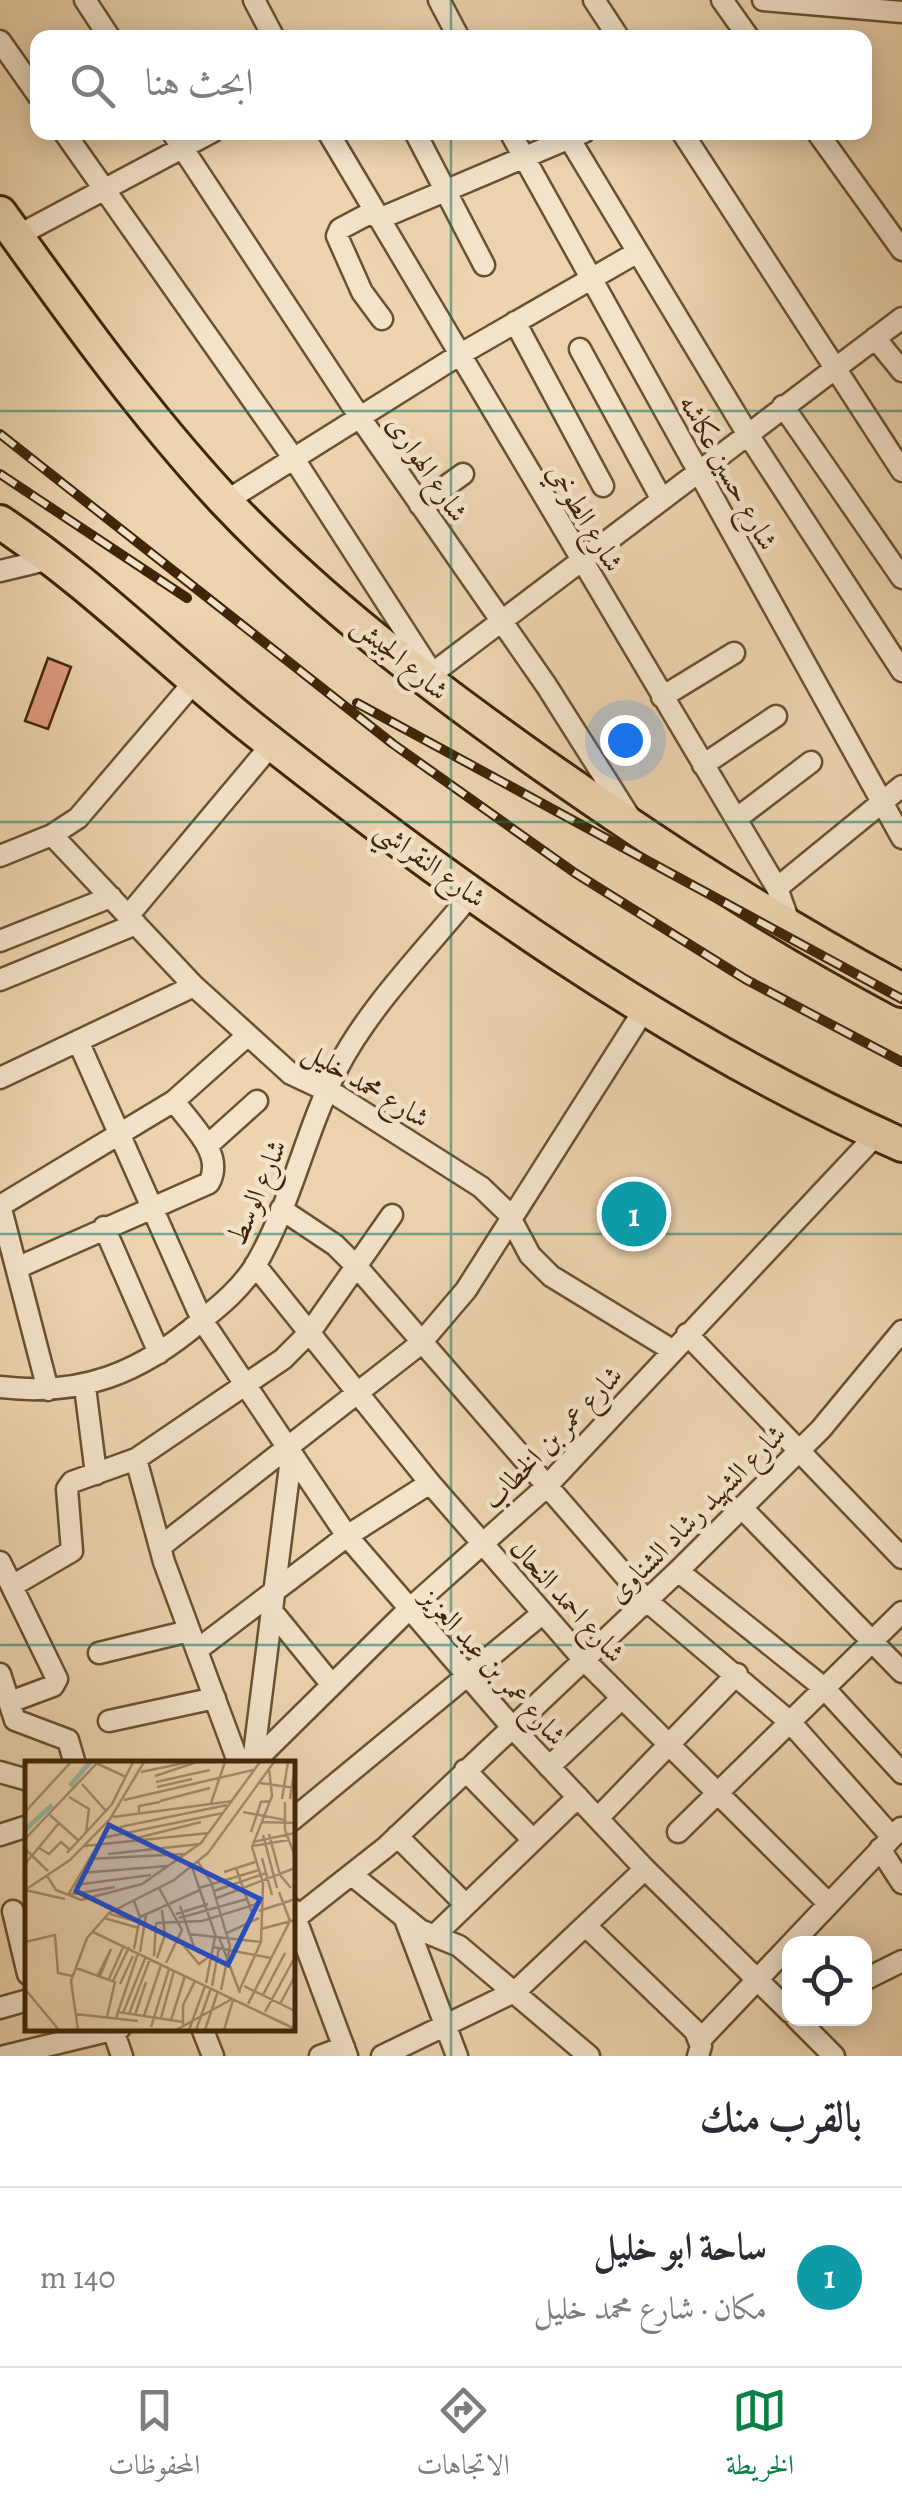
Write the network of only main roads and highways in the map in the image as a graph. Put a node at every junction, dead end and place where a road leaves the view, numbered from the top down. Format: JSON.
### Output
{"nodes":[{"id":1,"x":8,"y":224,"type":"edge"},
{"id":2,"x":0,"y":522,"type":"edge"},
{"id":3,"x":902,"y":990,"type":"edge"},
{"id":4,"x":890,"y":1140,"type":"edge"}],
"edges":[{"from":1,"to":3,"type":"main road","name":"شارع الجيش"},
{"from":2,"to":4,"type":"main road","name":"شارع النقراشي"}]}
